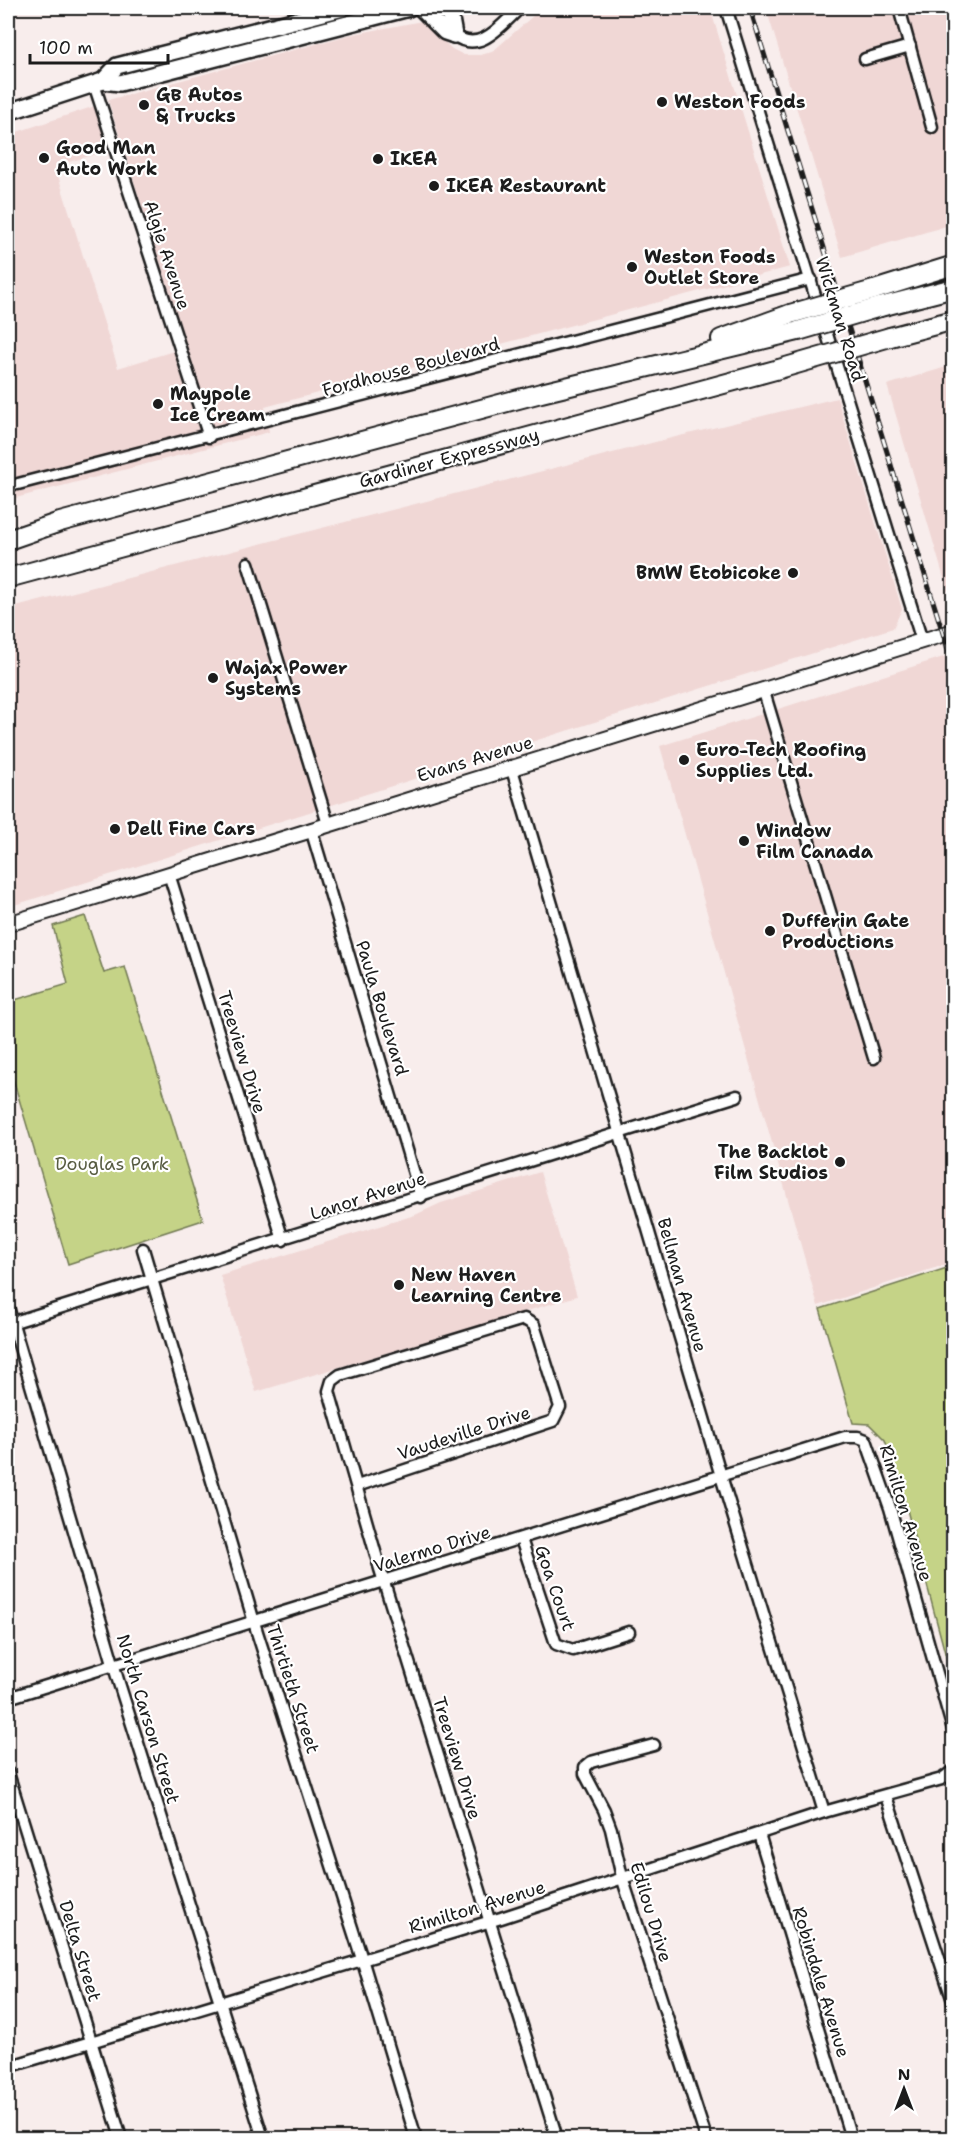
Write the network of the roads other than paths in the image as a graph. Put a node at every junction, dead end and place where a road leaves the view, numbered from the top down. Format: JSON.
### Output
{"nodes":[{"id":1,"x":343,"y":8,"type":"edge"},
{"id":2,"x":410,"y":8,"type":"edge"},
{"id":3,"x":421,"y":8,"type":"edge"},
{"id":4,"x":449,"y":8,"type":"edge"},
{"id":5,"x":520,"y":8,"type":"edge"},
{"id":6,"x":726,"y":8,"type":"edge"},
{"id":7,"x":899,"y":8,"type":"edge"},
{"id":8,"x":454,"y":35,"type":"junction"},
{"id":9,"x":910,"y":46,"type":"junction"},
{"id":10,"x":865,"y":59,"type":"dead end"},
{"id":11,"x":98,"y":82,"type":"junction"},
{"id":12,"x":8,"y":112,"type":"edge"},
{"id":13,"x":932,"y":127,"type":"dead end"},
{"id":14,"x":954,"y":265,"type":"edge"},
{"id":15,"x":811,"y":279,"type":"junction"},
{"id":16,"x":954,"y":288,"type":"edge"},
{"id":17,"x":954,"y":320,"type":"edge"},
{"id":18,"x":794,"y":322,"type":"junction"},
{"id":19,"x":954,"y":325,"type":"edge"},
{"id":20,"x":890,"y":338,"type":"junction"},
{"id":21,"x":209,"y":436,"type":"junction"},
{"id":22,"x":18,"y":484,"type":"dead end"},
{"id":23,"x":60,"y":522,"type":"junction"},
{"id":24,"x":8,"y":528,"type":"edge"},
{"id":25,"x":8,"y":540,"type":"edge"},
{"id":26,"x":248,"y":564,"type":"dead end"},
{"id":27,"x":8,"y":578,"type":"edge"},
{"id":28,"x":954,"y":631,"type":"edge"},
{"id":29,"x":922,"y":641,"type":"junction"},
{"id":30,"x":764,"y":692,"type":"junction"},
{"id":31,"x":511,"y":766,"type":"junction"},
{"id":32,"x":328,"y":824,"type":"junction"},
{"id":33,"x":311,"y":829,"type":"junction"},
{"id":34,"x":169,"y":874,"type":"junction"},
{"id":35,"x":8,"y":924,"type":"edge"},
{"id":36,"x":874,"y":1058,"type":"dead end"},
{"id":37,"x":737,"y":1096,"type":"dead end"},
{"id":38,"x":620,"y":1132,"type":"junction"},
{"id":39,"x":421,"y":1197,"type":"junction"},
{"id":40,"x":283,"y":1240,"type":"junction"},
{"id":41,"x":143,"y":1249,"type":"dead end"},
{"id":42,"x":153,"y":1281,"type":"junction"},
{"id":43,"x":8,"y":1307,"type":"edge"},
{"id":44,"x":10,"y":1324,"type":"edge"},
{"id":45,"x":329,"y":1386,"type":"joint"},
{"id":46,"x":866,"y":1440,"type":"joint"},
{"id":47,"x":721,"y":1476,"type":"junction"},
{"id":48,"x":357,"y":1485,"type":"junction"},
{"id":49,"x":521,"y":1539,"type":"junction"},
{"id":50,"x":384,"y":1582,"type":"junction"},
{"id":51,"x":254,"y":1622,"type":"junction"},
{"id":52,"x":629,"y":1632,"type":"dead end"},
{"id":53,"x":114,"y":1665,"type":"junction"},
{"id":54,"x":8,"y":1698,"type":"edge"},
{"id":55,"x":954,"y":1733,"type":"edge"},
{"id":56,"x":654,"y":1745,"type":"dead end"},
{"id":57,"x":954,"y":1770,"type":"edge"},
{"id":58,"x":8,"y":1773,"type":"edge"},
{"id":59,"x":885,"y":1796,"type":"junction"},
{"id":60,"x":824,"y":1812,"type":"junction"},
{"id":61,"x":759,"y":1834,"type":"junction"},
{"id":62,"x":622,"y":1877,"type":"junction"},
{"id":63,"x":490,"y":1921,"type":"junction"},
{"id":64,"x":362,"y":1959,"type":"junction"},
{"id":65,"x":219,"y":2003,"type":"junction"},
{"id":66,"x":954,"y":2004,"type":"edge"},
{"id":67,"x":92,"y":2042,"type":"junction"},
{"id":68,"x":8,"y":2067,"type":"edge"},
{"id":69,"x":121,"y":2139,"type":"edge"},
{"id":70,"x":263,"y":2139,"type":"edge"},
{"id":71,"x":416,"y":2139,"type":"edge"},
{"id":72,"x":557,"y":2139,"type":"edge"},
{"id":73,"x":706,"y":2139,"type":"edge"},
{"id":74,"x":851,"y":2139,"type":"edge"}],
"edges":[{"from":1,"to":11,"type":"main road"},
{"from":2,"to":11,"type":"main road"},
{"from":3,"to":8,"type":"main road"},
{"from":4,"to":8,"type":"main road"},
{"from":5,"to":8,"type":"street"},
{"from":6,"to":15,"type":"street","name":"Wickman Road"},
{"from":7,"to":9,"type":"street"},
{"from":9,"to":10,"type":"street"},
{"from":9,"to":13,"type":"street"},
{"from":11,"to":12,"type":"main road"},
{"from":11,"to":21,"type":"street","name":"Algie Avenue"},
{"from":14,"to":18,"type":"highway","bridge":true},
{"from":15,"to":21,"type":"street","name":"Fordhouse Boulevard"},
{"from":15,"to":29,"type":"street","name":"Wickman Road"},
{"from":16,"to":18,"type":"highway","bridge":true},
{"from":17,"to":20,"type":"highway","name":"Gardiner Expressway"},
{"from":18,"to":23,"type":"highway"},
{"from":19,"to":20,"type":"highway","name":"Gardiner Expressway"},
{"from":20,"to":27,"type":"highway","name":"Gardiner Expressway","bridge":true},
{"from":21,"to":22,"type":"street","name":"Fordhouse Boulevard"},
{"from":23,"to":24,"type":"highway"},
{"from":23,"to":25,"type":"highway"},
{"from":26,"to":32,"type":"street"},
{"from":28,"to":29,"type":"main road","name":"Evans Avenue"},
{"from":29,"to":30,"type":"main road","name":"Evans Avenue"},
{"from":30,"to":31,"type":"main road","name":"Evans Avenue"},
{"from":30,"to":36,"type":"street"},
{"from":31,"to":32,"type":"main road","name":"Evans Avenue"},
{"from":31,"to":38,"type":"street","name":"Bellman Avenue"},
{"from":32,"to":33,"type":"main road","name":"Evans Avenue"},
{"from":33,"to":34,"type":"main road","name":"Evans Avenue"},
{"from":33,"to":39,"type":"street","name":"Paula Boulevard"},
{"from":34,"to":35,"type":"main road","name":"Evans Avenue"},
{"from":34,"to":40,"type":"street","name":"Treeview Drive"},
{"from":37,"to":38,"type":"street","name":"Lanor Avenue"},
{"from":38,"to":39,"type":"street","name":"Lanor Avenue"},
{"from":38,"to":47,"type":"street","name":"Bellman Avenue"},
{"from":39,"to":40,"type":"street","name":"Lanor Avenue"},
{"from":40,"to":42,"type":"street","name":"Lanor Avenue"},
{"from":41,"to":42,"type":"street","name":"Thirtieth Street"},
{"from":42,"to":44,"type":"street","name":"Lanor Avenue"},
{"from":42,"to":51,"type":"street","name":"Thirtieth Street"},
{"from":43,"to":44,"type":"street","name":"North Carson Street"},
{"from":44,"to":53,"type":"street","name":"North Carson Street"},
{"from":45,"to":48,"type":"street","name":"Treeview Drive"},
{"from":45,"to":48,"type":"street","name":"Vaudeville Drive"},
{"from":46,"to":47,"type":"street","name":"Valermo Drive"},
{"from":46,"to":55,"type":"street","name":"Rimilton Avenue"},
{"from":47,"to":49,"type":"street","name":"Valermo Drive"},
{"from":47,"to":60,"type":"street","name":"Bellman Avenue"},
{"from":48,"to":50,"type":"street","name":"Treeview Drive"},
{"from":49,"to":50,"type":"street","name":"Valermo Drive"},
{"from":49,"to":52,"type":"street","name":"Goa Court"},
{"from":50,"to":51,"type":"street","name":"Valermo Drive"},
{"from":50,"to":63,"type":"street","name":"Treeview Drive"},
{"from":51,"to":53,"type":"street","name":"Valermo Drive"},
{"from":51,"to":64,"type":"street","name":"Thirtieth Street"},
{"from":53,"to":54,"type":"street","name":"Valermo Drive"},
{"from":53,"to":65,"type":"street","name":"North Carson Street"},
{"from":56,"to":62,"type":"street","name":"Edilou Drive"},
{"from":57,"to":59,"type":"street","name":"Rimilton Avenue"},
{"from":58,"to":67,"type":"street","name":"Delta Street"},
{"from":59,"to":60,"type":"street","name":"Rimilton Avenue"},
{"from":59,"to":66,"type":"street"},
{"from":60,"to":61,"type":"street","name":"Rimilton Avenue"},
{"from":61,"to":62,"type":"street","name":"Rimilton Avenue"},
{"from":61,"to":74,"type":"street","name":"Robindale Avenue"},
{"from":62,"to":63,"type":"street","name":"Rimilton Avenue"},
{"from":62,"to":73,"type":"street","name":"Edilou Drive"},
{"from":63,"to":64,"type":"street","name":"Rimilton Avenue"},
{"from":63,"to":72,"type":"street","name":"Treeview Drive"},
{"from":64,"to":65,"type":"street","name":"Rimilton Avenue"},
{"from":64,"to":71,"type":"street","name":"Thirtieth Street"},
{"from":65,"to":67,"type":"street","name":"Rimilton Avenue"},
{"from":65,"to":70,"type":"street","name":"North Carson Street"},
{"from":67,"to":68,"type":"street","name":"Rimilton Avenue"},
{"from":67,"to":69,"type":"street","name":"Delta Street"}]}
